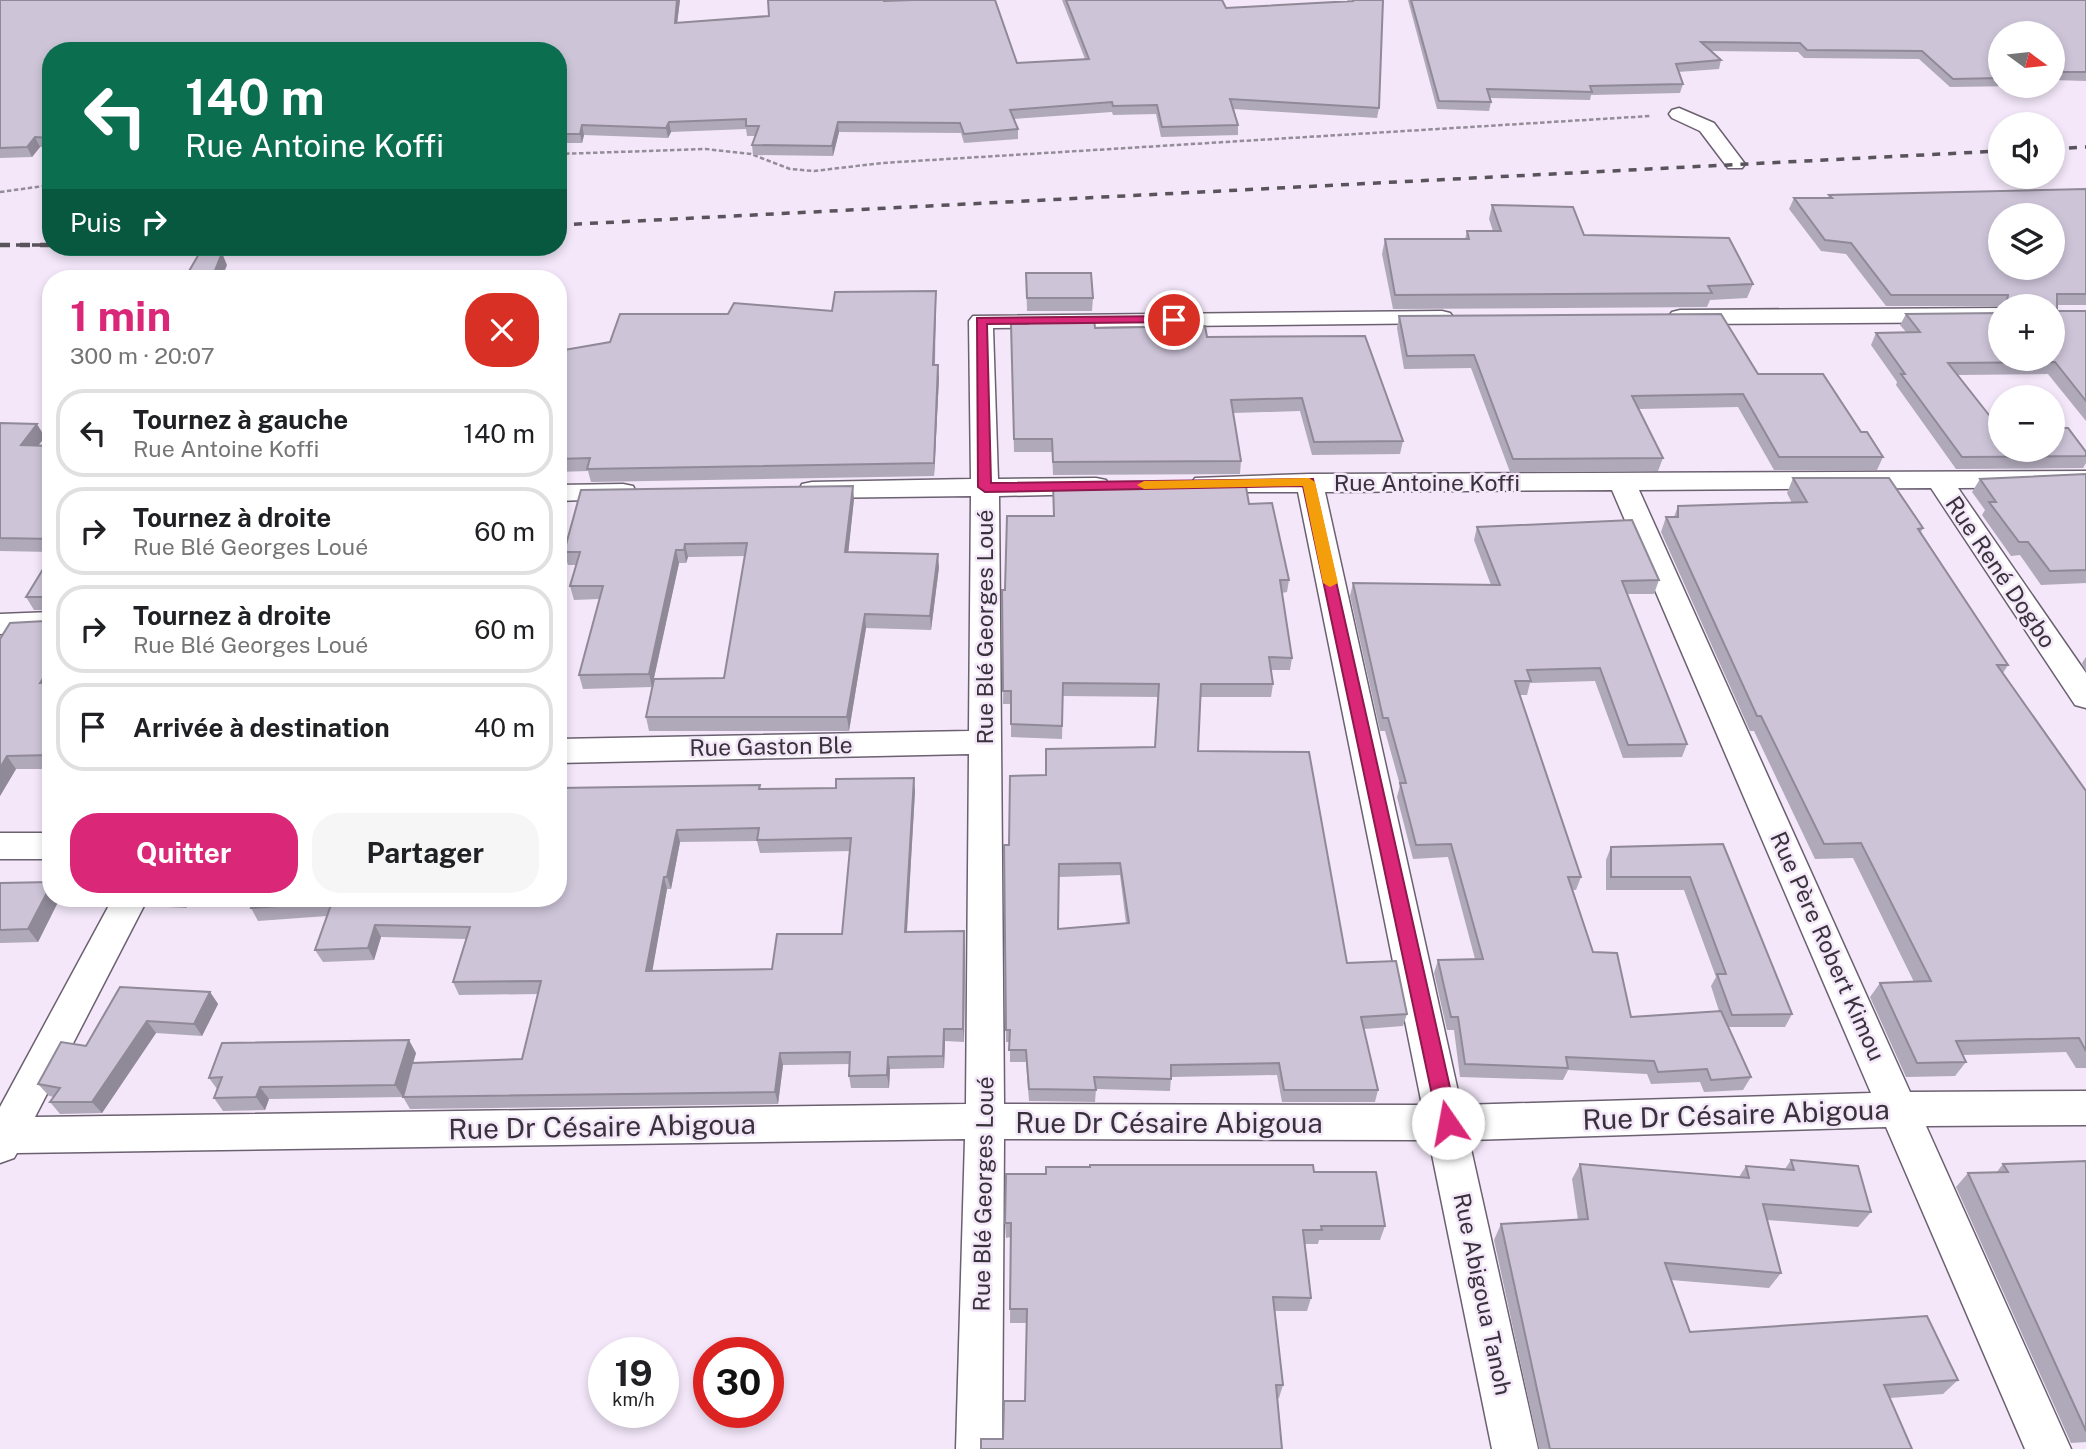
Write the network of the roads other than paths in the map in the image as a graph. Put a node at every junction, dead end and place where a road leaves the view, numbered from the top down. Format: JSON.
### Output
{"nodes":[{"id":1,"x":1679,"y":114,"type":"road end"},
{"id":2,"x":1735,"y":164,"type":"dead end"},
{"id":3,"x":1988,"y":315,"type":"edge"},
{"id":4,"x":1651,"y":317,"type":"edge"},
{"id":5,"x":1470,"y":318,"type":"edge"},
{"id":6,"x":2086,"y":479,"type":"edge"},
{"id":7,"x":1309,"y":482,"type":"junction"},
{"id":8,"x":1622,"y":482,"type":"junction"},
{"id":9,"x":1940,"y":482,"type":"junction"},
{"id":10,"x":1174,"y":484,"type":"edge"},
{"id":11,"x":1120,"y":485,"type":"edge"},
{"id":12,"x":985,"y":487,"type":"junction"},
{"id":13,"x":792,"y":490,"type":"edge"},
{"id":14,"x":654,"y":492,"type":"edge"},
{"id":15,"x":567,"y":493,"type":"edge"},
{"id":16,"x":42,"y":622,"type":"edge"},
{"id":17,"x":0,"y":624,"type":"edge"},
{"id":18,"x":2086,"y":697,"type":"edge"},
{"id":19,"x":983,"y":742,"type":"junction"},
{"id":20,"x":567,"y":751,"type":"edge"},
{"id":21,"x":0,"y":846,"type":"edge"},
{"id":22,"x":42,"y":846,"type":"edge"},
{"id":23,"x":126,"y":907,"type":"edge"},
{"id":24,"x":2086,"y":1108,"type":"edge"},
{"id":25,"x":1900,"y":1109,"type":"junction"},
{"id":26,"x":985,"y":1121,"type":"junction"},
{"id":27,"x":1448,"y":1123,"type":"junction"},
{"id":28,"x":2,"y":1138,"type":"edge"},
{"id":29,"x":979,"y":1449,"type":"edge"},
{"id":30,"x":1515,"y":1449,"type":"edge"},
{"id":31,"x":2048,"y":1449,"type":"edge"}],
"edges":[{"from":1,"to":2,"type":"street"},
{"from":3,"to":4,"type":"street"},
{"from":5,"to":12,"type":"street","name":"Rue Blé Georges Loué"},
{"from":6,"to":9,"type":"street","name":"Rue Antoine Koffi"},
{"from":7,"to":8,"type":"street","name":"Rue Antoine Koffi"},
{"from":7,"to":10,"type":"street","name":"Rue Antoine Koffi"},
{"from":7,"to":27,"type":"street","name":"Rue Abigoua Tanoh"},
{"from":8,"to":9,"type":"street","name":"Rue Antoine Koffi"},
{"from":8,"to":25,"type":"street","name":"Rue Père Robert Kimou"},
{"from":9,"to":18,"type":"street","name":"Rue René Dogbo"},
{"from":11,"to":12,"type":"street"},
{"from":12,"to":13,"type":"street"},
{"from":12,"to":19,"type":"street","name":"Rue Blé Georges Loué"},
{"from":14,"to":15,"type":"street"},
{"from":16,"to":17,"type":"street"},
{"from":19,"to":20,"type":"street","name":"Rue Gaston Ble"},
{"from":19,"to":26,"type":"street","name":"Rue Blé Georges Loué"},
{"from":21,"to":22,"type":"street"},
{"from":23,"to":28,"type":"street"},
{"from":24,"to":25,"type":"street","name":"Rue Dr Césaire Abigoua"},
{"from":25,"to":27,"type":"street","name":"Rue Dr Césaire Abigoua"},
{"from":25,"to":31,"type":"street","name":"Rue Père Robert Kimou"},
{"from":26,"to":27,"type":"street","name":"Rue Dr Césaire Abigoua"},
{"from":26,"to":28,"type":"street","name":"Rue Dr Césaire Abigoua"},
{"from":26,"to":29,"type":"street","name":"Rue Blé Georges Loué"},
{"from":27,"to":30,"type":"street","name":"Rue Abigoua Tanoh"}]}
